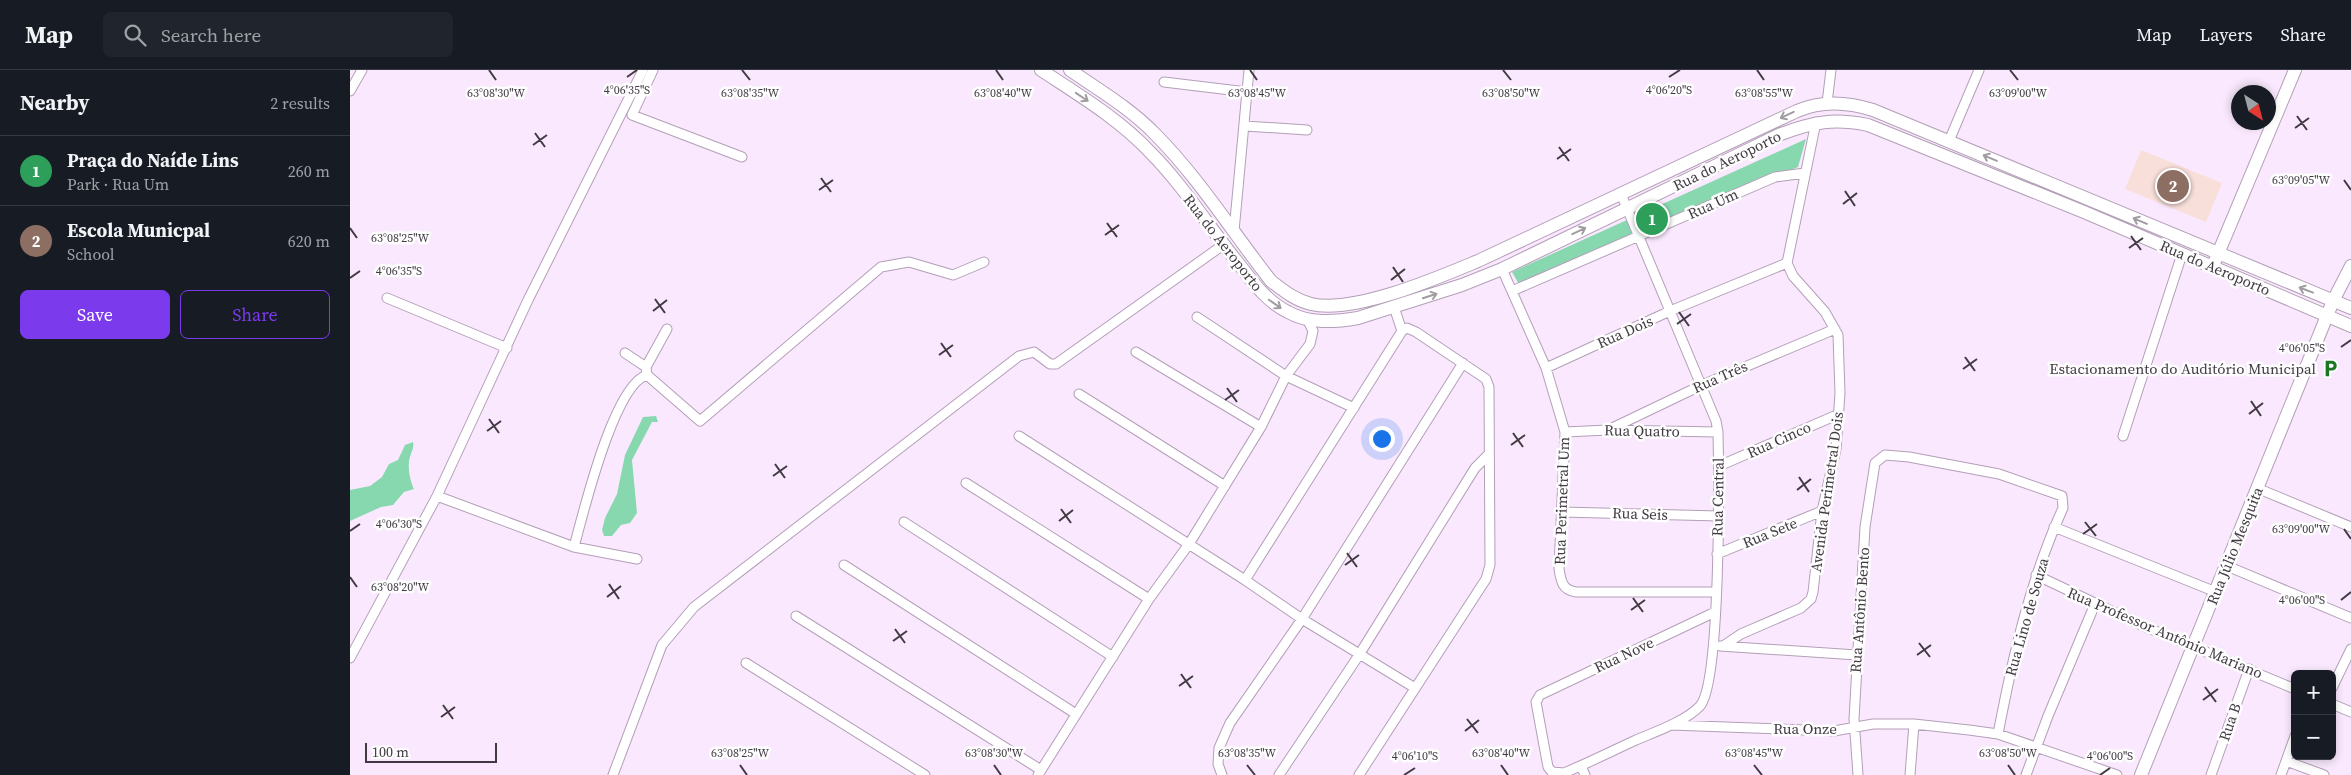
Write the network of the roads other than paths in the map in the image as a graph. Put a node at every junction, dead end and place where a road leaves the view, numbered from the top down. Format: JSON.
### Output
{"nodes":[{"id":1,"x":362,"y":70,"type":"edge"},
{"id":2,"x":643,"y":70,"type":"edge"},
{"id":3,"x":654,"y":70,"type":"edge"},
{"id":4,"x":1042,"y":70,"type":"edge"},
{"id":5,"x":1070,"y":70,"type":"edge"},
{"id":6,"x":1249,"y":70,"type":"edge"},
{"id":7,"x":1831,"y":70,"type":"edge"},
{"id":8,"x":1979,"y":70,"type":"edge"},
{"id":9,"x":2295,"y":70,"type":"edge"},
{"id":10,"x":1164,"y":82,"type":"dead end"},
{"id":11,"x":350,"y":91,"type":"edge"},
{"id":12,"x":1247,"y":92,"type":"junction"},
{"id":13,"x":1828,"y":103,"type":"junction"},
{"id":14,"x":1816,"y":122,"type":"junction"},
{"id":15,"x":1245,"y":126,"type":"junction"},
{"id":16,"x":1307,"y":130,"type":"dead end"},
{"id":17,"x":1949,"y":141,"type":"junction"},
{"id":18,"x":742,"y":157,"type":"dead end"},
{"id":19,"x":1805,"y":173,"type":"junction"},
{"id":20,"x":1191,"y":176,"type":"junction"},
{"id":21,"x":1178,"y":185,"type":"junction"},
{"id":22,"x":1621,"y":194,"type":"junction"},
{"id":23,"x":1627,"y":209,"type":"junction"},
{"id":24,"x":1234,"y":231,"type":"junction"},
{"id":25,"x":1638,"y":237,"type":"junction"},
{"id":26,"x":1223,"y":245,"type":"junction"},
{"id":27,"x":2182,"y":254,"type":"junction"},
{"id":28,"x":2217,"y":254,"type":"junction"},
{"id":29,"x":984,"y":262,"type":"dead end"},
{"id":30,"x":1787,"y":263,"type":"junction"},
{"id":31,"x":2351,"y":266,"type":"edge"},
{"id":32,"x":2213,"y":267,"type":"junction"},
{"id":33,"x":1502,"y":269,"type":"junction"},
{"id":34,"x":1512,"y":291,"type":"junction"},
{"id":35,"x":388,"y":298,"type":"dead end"},
{"id":36,"x":2333,"y":300,"type":"junction"},
{"id":37,"x":1394,"y":308,"type":"junction"},
{"id":38,"x":2351,"y":308,"type":"edge"},
{"id":39,"x":1670,"y":311,"type":"junction"},
{"id":40,"x":2327,"y":316,"type":"junction"},
{"id":41,"x":1198,"y":317,"type":"dead end"},
{"id":42,"x":1307,"y":319,"type":"junction"},
{"id":43,"x":2351,"y":326,"type":"edge"},
{"id":44,"x":1835,"y":328,"type":"junction"},
{"id":45,"x":667,"y":329,"type":"dead end"},
{"id":46,"x":1402,"y":331,"type":"junction"},
{"id":47,"x":507,"y":348,"type":"junction"},
{"id":48,"x":1136,"y":352,"type":"dead end"},
{"id":49,"x":625,"y":353,"type":"dead end"},
{"id":50,"x":1463,"y":363,"type":"junction"},
{"id":51,"x":1546,"y":368,"type":"junction"},
{"id":52,"x":646,"y":371,"type":"junction"},
{"id":53,"x":1286,"y":376,"type":"junction"},
{"id":54,"x":1702,"y":385,"type":"junction"},
{"id":55,"x":1079,"y":394,"type":"dead end"},
{"id":56,"x":1354,"y":408,"type":"junction"},
{"id":57,"x":1839,"y":414,"type":"junction"},
{"id":58,"x":1261,"y":427,"type":"junction"},
{"id":59,"x":1608,"y":430,"type":"junction"},
{"id":60,"x":1565,"y":432,"type":"junction"},
{"id":61,"x":1718,"y":432,"type":"junction"},
{"id":62,"x":1019,"y":436,"type":"dead end"},
{"id":63,"x":2123,"y":436,"type":"dead end"},
{"id":64,"x":1489,"y":454,"type":"junction"},
{"id":65,"x":1889,"y":455,"type":"joint"},
{"id":66,"x":1719,"y":466,"type":"junction"},
{"id":67,"x":966,"y":483,"type":"dead end"},
{"id":68,"x":1225,"y":486,"type":"junction"},
{"id":69,"x":2258,"y":489,"type":"junction"},
{"id":70,"x":436,"y":496,"type":"junction"},
{"id":71,"x":1822,"y":511,"type":"junction"},
{"id":72,"x":1562,"y":512,"type":"junction"},
{"id":73,"x":1718,"y":516,"type":"junction"},
{"id":74,"x":904,"y":522,"type":"dead end"},
{"id":75,"x":2054,"y":527,"type":"junction"},
{"id":76,"x":2351,"y":527,"type":"edge"},
{"id":77,"x":1189,"y":544,"type":"junction"},
{"id":78,"x":574,"y":547,"type":"junction"},
{"id":79,"x":1717,"y":554,"type":"junction"},
{"id":80,"x":637,"y":559,"type":"dead end"},
{"id":81,"x":844,"y":565,"type":"dead end"},
{"id":82,"x":2227,"y":566,"type":"junction"},
{"id":83,"x":2036,"y":575,"type":"junction"},
{"id":84,"x":1245,"y":580,"type":"junction"},
{"id":85,"x":1716,"y":592,"type":"junction"},
{"id":86,"x":2216,"y":592,"type":"junction"},
{"id":87,"x":1149,"y":599,"type":"junction"},
{"id":88,"x":2095,"y":604,"type":"junction"},
{"id":89,"x":1715,"y":612,"type":"junction"},
{"id":90,"x":796,"y":616,"type":"dead end"},
{"id":91,"x":2351,"y":618,"type":"edge"},
{"id":92,"x":1302,"y":619,"type":"junction"},
{"id":93,"x":1712,"y":646,"type":"junction"},
{"id":94,"x":1723,"y":646,"type":"junction"},
{"id":95,"x":2192,"y":646,"type":"junction"},
{"id":96,"x":2351,"y":649,"type":"edge"},
{"id":97,"x":1857,"y":654,"type":"junction"},
{"id":98,"x":1359,"y":655,"type":"junction"},
{"id":99,"x":1113,"y":657,"type":"junction"},
{"id":100,"x":350,"y":658,"type":"edge"},
{"id":101,"x":746,"y":663,"type":"dead end"},
{"id":102,"x":2249,"y":669,"type":"junction"},
{"id":103,"x":2336,"y":680,"type":"edge"},
{"id":104,"x":2291,"y":687,"type":"edge"},
{"id":105,"x":1415,"y":688,"type":"junction"},
{"id":106,"x":2336,"y":706,"type":"edge"},
{"id":107,"x":2351,"y":712,"type":"edge"},
{"id":108,"x":1076,"y":714,"type":"junction"},
{"id":109,"x":1914,"y":724,"type":"junction"},
{"id":110,"x":1670,"y":725,"type":"junction"},
{"id":111,"x":1854,"y":727,"type":"junction"},
{"id":112,"x":1998,"y":734,"type":"junction"},
{"id":113,"x":2291,"y":747,"type":"edge"},
{"id":114,"x":2036,"y":748,"type":"junction"},
{"id":115,"x":2286,"y":761,"type":"junction"},
{"id":116,"x":1581,"y":766,"type":"junction"},
{"id":117,"x":1039,"y":773,"type":"edge"},
{"id":118,"x":614,"y":775,"type":"edge"},
{"id":119,"x":925,"y":775,"type":"edge"},
{"id":120,"x":1222,"y":775,"type":"edge"},
{"id":121,"x":1279,"y":775,"type":"edge"},
{"id":122,"x":1359,"y":775,"type":"edge"},
{"id":123,"x":1585,"y":775,"type":"edge"},
{"id":124,"x":1858,"y":775,"type":"edge"},
{"id":125,"x":1910,"y":775,"type":"edge"},
{"id":126,"x":2026,"y":775,"type":"edge"},
{"id":127,"x":2118,"y":775,"type":"edge"},
{"id":128,"x":2141,"y":775,"type":"edge"},
{"id":129,"x":2211,"y":775,"type":"edge"},
{"id":130,"x":2281,"y":775,"type":"edge"},
{"id":131,"x":2324,"y":775,"type":"edge"}],
"edges":[{"from":1,"to":11,"type":"street"},
{"from":2,"to":47,"type":"street"},
{"from":3,"to":18,"type":"street"},
{"from":4,"to":21,"type":"main road","name":"Rua do Aeroporto","one_way":true},
{"from":5,"to":20,"type":"main road","name":"Rua do Aeroporto"},
{"from":6,"to":12,"type":"street"},
{"from":7,"to":13,"type":"street"},
{"from":8,"to":17,"type":"street"},
{"from":9,"to":28,"type":"main road"},
{"from":10,"to":12,"type":"street"},
{"from":12,"to":15,"type":"street"},
{"from":13,"to":17,"type":"main road","name":"Rua do Aeroporto"},
{"from":13,"to":22,"type":"main road","name":"Rua do Aeroporto","one_way":true},
{"from":14,"to":19,"type":"street"},
{"from":14,"to":23,"type":"main road","name":"Rua do Aeroporto"},
{"from":14,"to":27,"type":"main road","name":"Rua do Aeroporto"},
{"from":15,"to":16,"type":"street"},
{"from":15,"to":24,"type":"street"},
{"from":28,"to":17,"type":"main road","name":"Rua do Aeroporto","one_way":true},
{"from":19,"to":25,"type":"street","name":"Rua Um"},
{"from":19,"to":30,"type":"street"},
{"from":20,"to":21,"type":"main road"},
{"from":20,"to":24,"type":"main road","name":"Rua do Aeroporto"},
{"from":21,"to":26,"type":"main road","name":"Rua do Aeroporto"},
{"from":22,"to":23,"type":"street","name":"Rua Central"},
{"from":22,"to":24,"type":"main road","name":"Rua do Aeroporto"},
{"from":23,"to":25,"type":"street","name":"Rua Central"},
{"from":33,"to":23,"type":"main road","name":"Rua do Aeroporto","one_way":true},
{"from":25,"to":34,"type":"street","name":"Rua Um"},
{"from":25,"to":39,"type":"street","name":"Rua Central"},
{"from":26,"to":42,"type":"main road","name":"Rua do Aeroporto","one_way":true},
{"from":26,"to":118,"type":"street"},
{"from":27,"to":32,"type":"main road","name":"Rua do Aeroporto"},
{"from":27,"to":63,"type":"street"},
{"from":28,"to":32,"type":"main road"},
{"from":36,"to":28,"type":"main road","name":"Rua do Aeroporto","one_way":true},
{"from":29,"to":52,"type":"street"},
{"from":30,"to":39,"type":"street","name":"Rua Dois"},
{"from":30,"to":44,"type":"street","name":"Avenida Perimetral Dois"},
{"from":31,"to":36,"type":"main road","name":"Rua Júlio Mesquita"},
{"from":32,"to":40,"type":"main road","name":"Rua do Aeroporto"},
{"from":33,"to":34,"type":"street","name":"Rua Perimetral Um"},
{"from":37,"to":33,"type":"main road","name":"Rua do Aeroporto","one_way":true},
{"from":34,"to":51,"type":"street","name":"Rua Perimetral Um"},
{"from":35,"to":47,"type":"street"},
{"from":36,"to":38,"type":"main road","name":"Rua do Aeroporto"},
{"from":36,"to":40,"type":"main road","name":"Rua Júlio Mesquita"},
{"from":37,"to":42,"type":"main road","name":"Rua do Aeroporto"},
{"from":37,"to":46,"type":"street"},
{"from":39,"to":51,"type":"street","name":"Rua Dois"},
{"from":39,"to":54,"type":"street","name":"Rua Central"},
{"from":40,"to":43,"type":"main road","name":"Rua do Aeroporto"},
{"from":40,"to":69,"type":"main road","name":"Rua Júlio Mesquita"},
{"from":41,"to":53,"type":"street"},
{"from":42,"to":53,"type":"street"},
{"from":44,"to":54,"type":"street","name":"Rua Três"},
{"from":44,"to":57,"type":"street","name":"Avenida Perimetral Dois"},
{"from":45,"to":52,"type":"street"},
{"from":46,"to":50,"type":"street"},
{"from":46,"to":56,"type":"street"},
{"from":47,"to":70,"type":"street"},
{"from":48,"to":58,"type":"street"},
{"from":49,"to":52,"type":"street"},
{"from":50,"to":64,"type":"street"},
{"from":50,"to":92,"type":"street"},
{"from":51,"to":60,"type":"street","name":"Rua Perimetral Um"},
{"from":52,"to":78,"type":"street"},
{"from":53,"to":56,"type":"street"},
{"from":53,"to":58,"type":"street"},
{"from":54,"to":59,"type":"street","name":"Rua Três"},
{"from":54,"to":61,"type":"street","name":"Rua Central"},
{"from":55,"to":68,"type":"street"},
{"from":56,"to":84,"type":"street"},
{"from":57,"to":66,"type":"street","name":"Rua Cinco"},
{"from":57,"to":71,"type":"street","name":"Avenida Perimetral Dois"},
{"from":58,"to":68,"type":"street"},
{"from":59,"to":60,"type":"street","name":"Rua Quatro"},
{"from":59,"to":61,"type":"street","name":"Rua Quatro"},
{"from":60,"to":72,"type":"street","name":"Rua Perimetral Um"},
{"from":61,"to":66,"type":"street","name":"Rua Central"},
{"from":62,"to":77,"type":"street"},
{"from":64,"to":98,"type":"street"},
{"from":64,"to":105,"type":"street"},
{"from":65,"to":75,"type":"street","name":"Rua Lino de Souza"},
{"from":65,"to":97,"type":"street","name":"Rua Antônio Bento"},
{"from":66,"to":73,"type":"street","name":"Rua Central"},
{"from":67,"to":87,"type":"street"},
{"from":68,"to":77,"type":"street"},
{"from":69,"to":76,"type":"street"},
{"from":69,"to":82,"type":"main road","name":"Rua Júlio Mesquita"},
{"from":70,"to":78,"type":"street"},
{"from":70,"to":100,"type":"street"},
{"from":71,"to":79,"type":"street","name":"Rua Sete"},
{"from":71,"to":94,"type":"street","name":"Avenida Perimetral Dois"},
{"from":72,"to":73,"type":"street","name":"Rua Seis"},
{"from":72,"to":85,"type":"street","name":"Rua Perimetral Um"},
{"from":73,"to":79,"type":"street","name":"Rua Central"},
{"from":74,"to":99,"type":"street"},
{"from":75,"to":83,"type":"street","name":"Rua Lino de Souza"},
{"from":75,"to":86,"type":"street"},
{"from":77,"to":84,"type":"street"},
{"from":77,"to":87,"type":"street"},
{"from":78,"to":80,"type":"street"},
{"from":79,"to":85,"type":"street","name":"Rua Central"},
{"from":81,"to":108,"type":"street"},
{"from":82,"to":86,"type":"main road","name":"Rua Júlio Mesquita"},
{"from":82,"to":91,"type":"street"},
{"from":83,"to":88,"type":"street","name":"Rua Professor Antônio Mariano"},
{"from":83,"to":112,"type":"street","name":"Rua Lino de Souza"},
{"from":84,"to":92,"type":"street"},
{"from":85,"to":89,"type":"street","name":"Rua Central"},
{"from":86,"to":95,"type":"main road","name":"Rua Júlio Mesquita"},
{"from":87,"to":99,"type":"street"},
{"from":88,"to":95,"type":"street","name":"Rua Professor Antônio Mariano"},
{"from":88,"to":114,"type":"street"},
{"from":89,"to":93,"type":"street","name":"Rua Central"},
{"from":89,"to":116,"type":"street","name":"Rua Nove"},
{"from":90,"to":117,"type":"street"},
{"from":92,"to":98,"type":"street"},
{"from":92,"to":120,"type":"street"},
{"from":93,"to":94,"type":"street"},
{"from":93,"to":110,"type":"street","name":"Rua Central"},
{"from":94,"to":97,"type":"street"},
{"from":95,"to":102,"type":"street","name":"Rua Professor Antônio Mariano"},
{"from":95,"to":128,"type":"main road","name":"Rua Júlio Mesquita"},
{"from":96,"to":103,"type":"street"},
{"from":97,"to":111,"type":"street","name":"Rua Antônio Bento"},
{"from":98,"to":105,"type":"street"},
{"from":98,"to":121,"type":"street"},
{"from":99,"to":108,"type":"street"},
{"from":101,"to":119,"type":"street"},
{"from":102,"to":104,"type":"street","name":"Rua Professor Antônio Mariano"},
{"from":102,"to":129,"type":"street","name":"Rua B"},
{"from":105,"to":122,"type":"street"},
{"from":106,"to":107,"type":"street"},
{"from":108,"to":117,"type":"street"},
{"from":109,"to":111,"type":"street","name":"Rua Onze"},
{"from":109,"to":112,"type":"street","name":"Rua Onze"},
{"from":109,"to":125,"type":"street"},
{"from":110,"to":111,"type":"street","name":"Rua Onze"},
{"from":110,"to":116,"type":"street","name":"Rua Central"},
{"from":111,"to":124,"type":"street","name":"Rua Antônio Bento"},
{"from":112,"to":114,"type":"street","name":"Rua Onze"},
{"from":113,"to":115,"type":"street"},
{"from":114,"to":126,"type":"street"},
{"from":114,"to":127,"type":"street","name":"Rua Onze"},
{"from":115,"to":130,"type":"street"},
{"from":115,"to":131,"type":"street"},
{"from":116,"to":123,"type":"street"}]}
